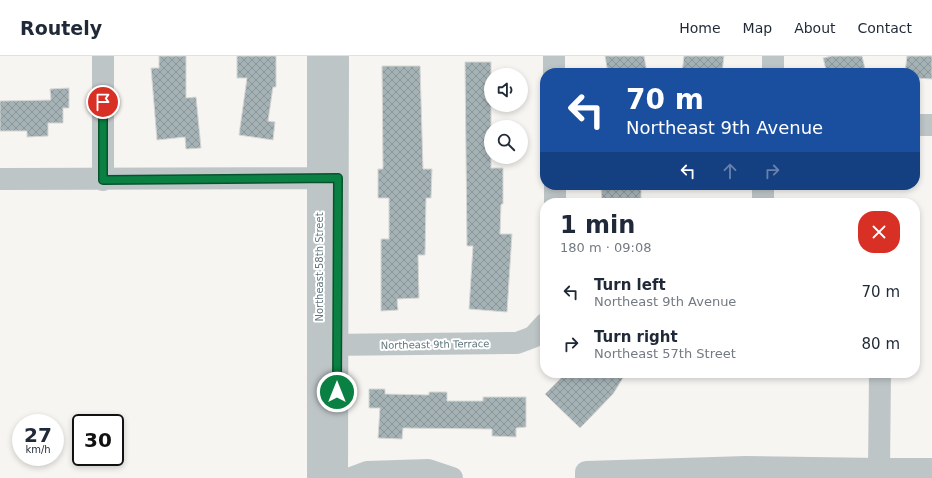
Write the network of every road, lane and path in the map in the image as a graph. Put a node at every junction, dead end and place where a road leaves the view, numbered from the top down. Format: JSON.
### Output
{"nodes":[{"id":1,"x":103,"y":56,"type":"edge"},
{"id":2,"x":318,"y":56,"type":"edge"},
{"id":3,"x":338,"y":56,"type":"edge"},
{"id":4,"x":554,"y":56,"type":"edge"},
{"id":5,"x":773,"y":56,"type":"edge"},
{"id":6,"x":554,"y":68,"type":"edge"},
{"id":7,"x":773,"y":68,"type":"edge"},
{"id":8,"x":920,"y":125,"type":"edge"},
{"id":9,"x":932,"y":125,"type":"edge"},
{"id":10,"x":329,"y":178,"type":"junction"},
{"id":11,"x":0,"y":179,"type":"edge"},
{"id":12,"x":103,"y":180,"type":"junction"},
{"id":13,"x":540,"y":329,"type":"edge"},
{"id":14,"x":328,"y":345,"type":"junction"},
{"id":15,"x":880,"y":378,"type":"edge"},
{"id":16,"x":879,"y":469,"type":"junction"},
{"id":17,"x":932,"y":469,"type":"edge"},
{"id":18,"x":318,"y":478,"type":"edge"},
{"id":19,"x":337,"y":478,"type":"edge"},
{"id":20,"x":351,"y":478,"type":"edge"},
{"id":21,"x":452,"y":478,"type":"edge"},
{"id":22,"x":586,"y":478,"type":"edge"}],
"edges":[{"from":1,"to":12,"type":"street"},
{"from":2,"to":10,"type":"street","name":"Northeast 58th Street"},
{"from":3,"to":10,"type":"street","name":"Northeast 58th Street"},
{"from":4,"to":6,"type":"street"},
{"from":5,"to":7,"type":"street"},
{"from":8,"to":9,"type":"street"},
{"from":10,"to":12,"type":"street"},
{"from":10,"to":14,"type":"street","name":"Northeast 58th Street"},
{"from":11,"to":12,"type":"street"},
{"from":13,"to":14,"type":"street","name":"Northeast 9th Terrace"},
{"from":14,"to":18,"type":"street","name":"Northeast 58th Street"},
{"from":14,"to":19,"type":"street","name":"Northeast 58th Street"},
{"from":15,"to":16,"type":"street"},
{"from":16,"to":17,"type":"street"},
{"from":16,"to":22,"type":"street"},
{"from":20,"to":21,"type":"street"}]}
